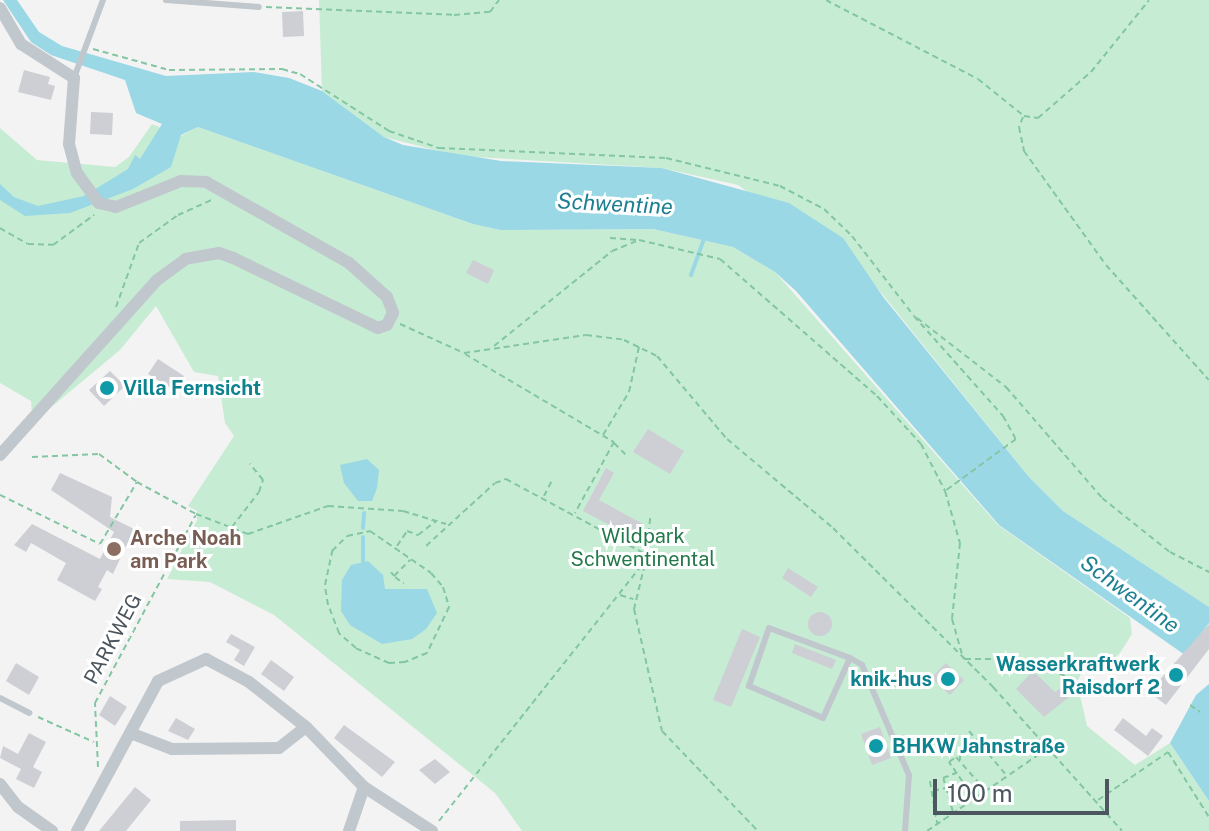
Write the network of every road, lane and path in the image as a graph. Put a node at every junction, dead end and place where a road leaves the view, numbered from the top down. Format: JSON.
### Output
{"nodes":[{"id":1,"x":103,"y":0,"type":"edge"},
{"id":2,"x":166,"y":0,"type":"edge"},
{"id":3,"x":499,"y":0,"type":"edge"},
{"id":4,"x":826,"y":0,"type":"edge"},
{"id":5,"x":1149,"y":0,"type":"edge"},
{"id":6,"x":259,"y":7,"type":"joint"},
{"id":7,"x":0,"y":8,"type":"edge"},
{"id":8,"x":83,"y":49,"type":"junction"},
{"id":9,"x":76,"y":72,"type":"junction"},
{"id":10,"x":1024,"y":116,"type":"junction"},
{"id":11,"x":225,"y":195,"type":"junction"},
{"id":12,"x":101,"y":204,"type":"junction"},
{"id":13,"x":0,"y":228,"type":"edge"},
{"id":14,"x":610,"y":238,"type":"dead end"},
{"id":15,"x":639,"y":240,"type":"junction"},
{"id":16,"x":114,"y":312,"type":"dead end"},
{"id":17,"x":914,"y":316,"type":"junction"},
{"id":18,"x":392,"y":319,"type":"junction"},
{"id":19,"x":639,"y":346,"type":"junction"},
{"id":20,"x":491,"y":348,"type":"junction"},
{"id":21,"x":464,"y":353,"type":"junction"},
{"id":22,"x":1209,"y":380,"type":"edge"},
{"id":23,"x":602,"y":436,"type":"junction"},
{"id":24,"x":614,"y":442,"type":"junction"},
{"id":25,"x":0,"y":455,"type":"edge"},
{"id":26,"x":32,"y":457,"type":"dead end"},
{"id":27,"x":628,"y":457,"type":"dead end"},
{"id":28,"x":250,"y":464,"type":"dead end"},
{"id":29,"x":137,"y":482,"type":"junction"},
{"id":30,"x":551,"y":482,"type":"dead end"},
{"id":31,"x":945,"y":491,"type":"junction"},
{"id":32,"x":0,"y":495,"type":"edge"},
{"id":33,"x":543,"y":498,"type":"junction"},
{"id":34,"x":196,"y":514,"type":"junction"},
{"id":35,"x":575,"y":514,"type":"junction"},
{"id":36,"x":650,"y":518,"type":"dead end"},
{"id":37,"x":437,"y":520,"type":"junction"},
{"id":38,"x":447,"y":525,"type":"junction"},
{"id":39,"x":231,"y":528,"type":"junction"},
{"id":40,"x":426,"y":546,"type":"dead end"},
{"id":41,"x":395,"y":548,"type":"junction"},
{"id":42,"x":647,"y":555,"type":"junction"},
{"id":43,"x":410,"y":559,"type":"junction"},
{"id":44,"x":640,"y":568,"type":"junction"},
{"id":45,"x":391,"y":572,"type":"dead end"},
{"id":46,"x":1209,"y":572,"type":"edge"},
{"id":47,"x":394,"y":576,"type":"junction"},
{"id":48,"x":404,"y":584,"type":"dead end"},
{"id":49,"x":619,"y":595,"type":"junction"},
{"id":50,"x":634,"y":599,"type":"junction"},
{"id":51,"x":850,"y":658,"type":"junction"},
{"id":52,"x":963,"y":659,"type":"junction"},
{"id":53,"x":1078,"y":681,"type":"dead end"},
{"id":54,"x":0,"y":698,"type":"edge"},
{"id":55,"x":1190,"y":705,"type":"dead end"},
{"id":56,"x":1200,"y":712,"type":"dead end"},
{"id":57,"x":29,"y":713,"type":"joint"},
{"id":58,"x":306,"y":727,"type":"junction"},
{"id":59,"x":969,"y":731,"type":"dead end"},
{"id":60,"x":133,"y":734,"type":"junction"},
{"id":61,"x":977,"y":740,"type":"junction"},
{"id":62,"x":95,"y":742,"type":"junction"},
{"id":63,"x":1049,"y":747,"type":"junction"},
{"id":64,"x":959,"y":761,"type":"junction"},
{"id":65,"x":956,"y":773,"type":"junction"},
{"id":66,"x":1007,"y":776,"type":"junction"},
{"id":67,"x":930,"y":781,"type":"dead end"},
{"id":68,"x":0,"y":784,"type":"edge"},
{"id":69,"x":104,"y":787,"type":"junction"},
{"id":70,"x":364,"y":787,"type":"junction"},
{"id":71,"x":946,"y":788,"type":"junction"},
{"id":72,"x":986,"y":791,"type":"junction"},
{"id":73,"x":932,"y":792,"type":"junction"},
{"id":74,"x":975,"y":799,"type":"junction"},
{"id":75,"x":1097,"y":801,"type":"junction"},
{"id":76,"x":953,"y":813,"type":"junction"},
{"id":77,"x":1209,"y":817,"type":"edge"},
{"id":78,"x":937,"y":824,"type":"junction"},
{"id":79,"x":52,"y":831,"type":"edge"},
{"id":80,"x":77,"y":831,"type":"edge"},
{"id":81,"x":349,"y":831,"type":"edge"},
{"id":82,"x":432,"y":831,"type":"edge"},
{"id":83,"x":758,"y":831,"type":"edge"},
{"id":84,"x":905,"y":831,"type":"edge"},
{"id":85,"x":927,"y":831,"type":"edge"},
{"id":86,"x":1122,"y":831,"type":"edge"}],
"edges":[{"from":1,"to":8,"type":"lane"},
{"from":2,"to":6,"type":"lane"},
{"from":3,"to":6,"type":"path"},
{"from":4,"to":10,"type":"path"},
{"from":5,"to":10,"type":"path"},
{"from":7,"to":9,"type":"street"},
{"from":8,"to":9,"type":"lane"},
{"from":8,"to":17,"type":"path"},
{"from":9,"to":12,"type":"street"},
{"from":10,"to":22,"type":"path"},
{"from":11,"to":12,"type":"street"},
{"from":11,"to":16,"type":"path"},
{"from":11,"to":18,"type":"street"},
{"from":12,"to":13,"type":"path"},
{"from":14,"to":15,"type":"path"},
{"from":15,"to":20,"type":"path"},
{"from":15,"to":31,"type":"path"},
{"from":17,"to":31,"type":"path"},
{"from":17,"to":46,"type":"path"},
{"from":18,"to":21,"type":"path"},
{"from":18,"to":25,"type":"street"},
{"from":19,"to":20,"type":"path"},
{"from":19,"to":23,"type":"path"},
{"from":19,"to":52,"type":"path"},
{"from":20,"to":21,"type":"path"},
{"from":21,"to":23,"type":"path"},
{"from":23,"to":24,"type":"path"},
{"from":24,"to":27,"type":"path"},
{"from":24,"to":35,"type":"path"},
{"from":26,"to":29,"type":"path"},
{"from":28,"to":39,"type":"path"},
{"from":29,"to":32,"type":"path"},
{"from":29,"to":34,"type":"path"},
{"from":30,"to":33,"type":"path"},
{"from":31,"to":52,"type":"path"},
{"from":33,"to":35,"type":"path"},
{"from":33,"to":38,"type":"path"},
{"from":34,"to":39,"type":"path"},
{"from":34,"to":62,"type":"path","name":"PARKWEG"},
{"from":35,"to":42,"type":"path"},
{"from":36,"to":42,"type":"path"},
{"from":37,"to":38,"type":"path"},
{"from":37,"to":39,"type":"path"},
{"from":37,"to":41,"type":"path"},
{"from":38,"to":40,"type":"path"},
{"from":41,"to":43,"type":"path"},
{"from":41,"to":43,"type":"path"},
{"from":42,"to":44,"type":"path"},
{"from":43,"to":47,"type":"path"},
{"from":44,"to":49,"type":"path"},
{"from":44,"to":50,"type":"path"},
{"from":45,"to":47,"type":"path"},
{"from":47,"to":48,"type":"path"},
{"from":49,"to":50,"type":"path"},
{"from":49,"to":82,"type":"path"},
{"from":50,"to":83,"type":"path"},
{"from":51,"to":51,"type":"lane"},
{"from":51,"to":84,"type":"lane"},
{"from":52,"to":53,"type":"path"},
{"from":52,"to":63,"type":"path"},
{"from":54,"to":57,"type":"lane"},
{"from":55,"to":56,"type":"path"},
{"from":57,"to":62,"type":"path"},
{"from":58,"to":60,"type":"street"},
{"from":58,"to":60,"type":"street"},
{"from":58,"to":70,"type":"street"},
{"from":59,"to":61,"type":"path"},
{"from":60,"to":69,"type":"street"},
{"from":61,"to":64,"type":"path"},
{"from":61,"to":66,"type":"path"},
{"from":62,"to":69,"type":"path","name":"PARKWEG"},
{"from":63,"to":66,"type":"path"},
{"from":63,"to":75,"type":"path"},
{"from":64,"to":65,"type":"path"},
{"from":64,"to":72,"type":"path"},
{"from":65,"to":71,"type":"path"},
{"from":65,"to":74,"type":"path"},
{"from":66,"to":72,"type":"path"},
{"from":67,"to":73,"type":"path"},
{"from":68,"to":79,"type":"street"},
{"from":69,"to":80,"type":"street"},
{"from":70,"to":81,"type":"street"},
{"from":70,"to":82,"type":"street"},
{"from":71,"to":73,"type":"path"},
{"from":71,"to":76,"type":"path"},
{"from":72,"to":74,"type":"path"},
{"from":73,"to":78,"type":"path"},
{"from":74,"to":76,"type":"path"},
{"from":75,"to":77,"type":"path"},
{"from":75,"to":86,"type":"path"},
{"from":76,"to":78,"type":"path"},
{"from":78,"to":85,"type":"path"}]}
